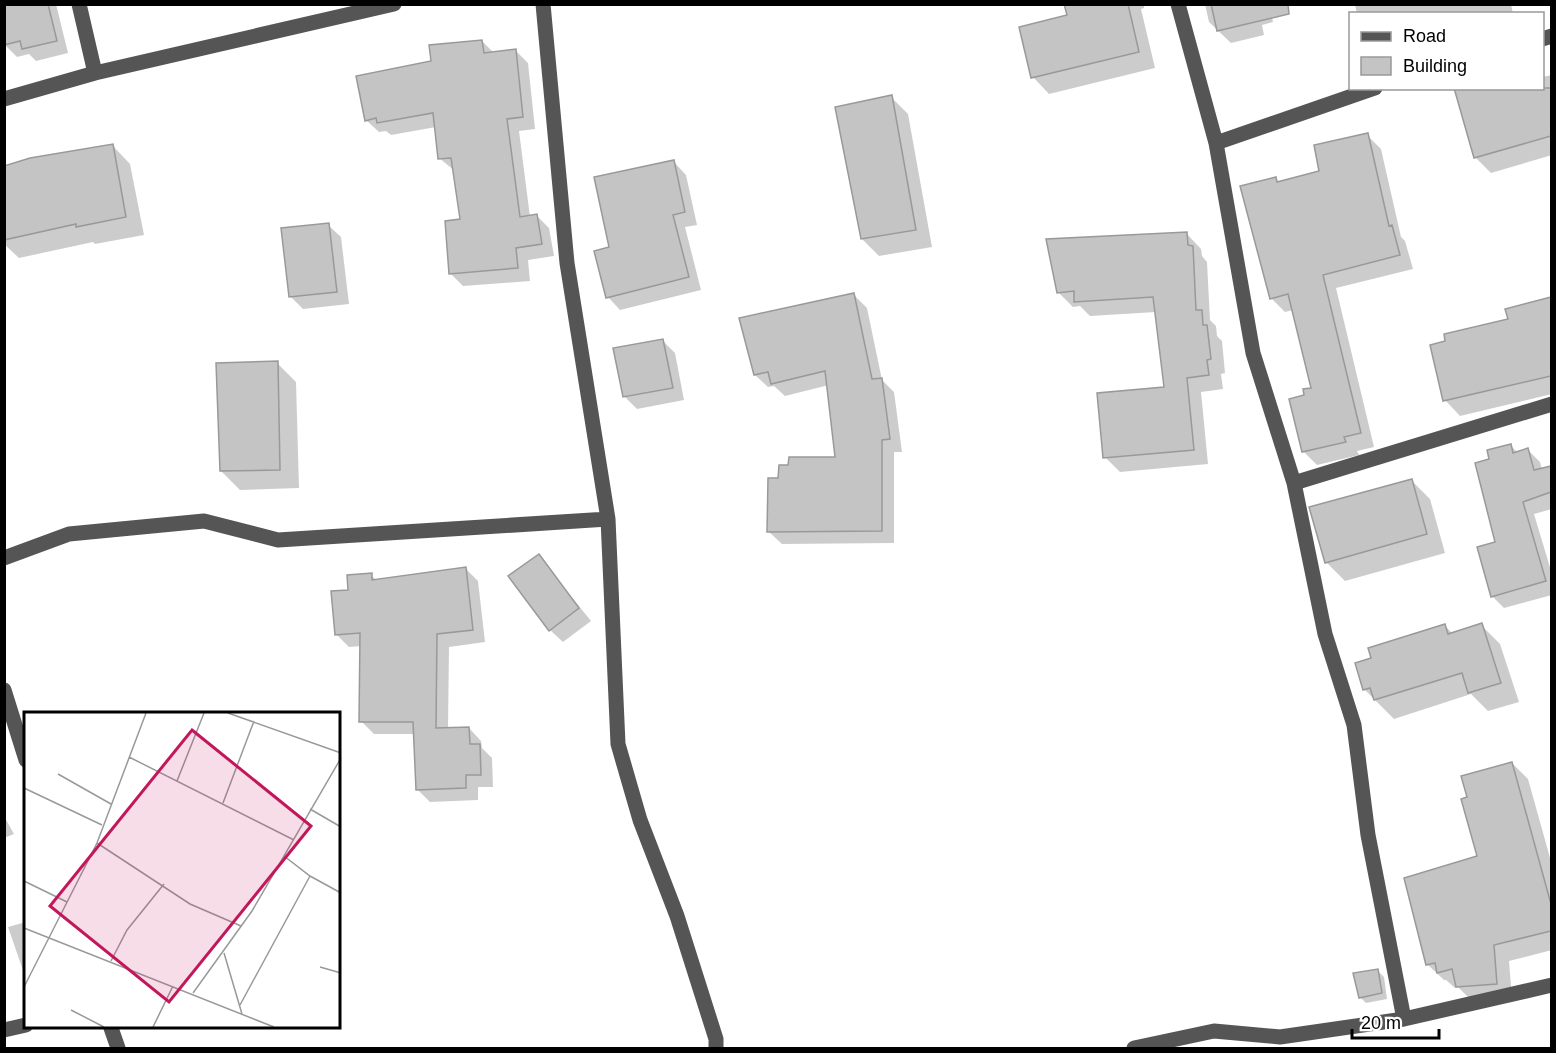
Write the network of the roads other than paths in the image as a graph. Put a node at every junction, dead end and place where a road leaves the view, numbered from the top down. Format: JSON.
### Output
{"nodes":[{"id":1,"x":79,"y":4,"type":"edge"},
{"id":2,"x":394,"y":4,"type":"edge"},
{"id":3,"x":543,"y":4,"type":"edge"},
{"id":4,"x":1178,"y":4,"type":"edge"},
{"id":5,"x":95,"y":73,"type":"junction"},
{"id":6,"x":1369,"y":90,"type":"edge"},
{"id":7,"x":4,"y":99,"type":"edge"},
{"id":8,"x":1216,"y":142,"type":"junction"},
{"id":9,"x":1551,"y":404,"type":"edge"},
{"id":10,"x":1294,"y":483,"type":"junction"},
{"id":11,"x":608,"y":519,"type":"junction"},
{"id":12,"x":4,"y":558,"type":"edge"},
{"id":13,"x":4,"y":690,"type":"edge"},
{"id":14,"x":24,"y":754,"type":"edge"},
{"id":15,"x":1551,"y":985,"type":"edge"},
{"id":16,"x":1404,"y":1019,"type":"junction"},
{"id":17,"x":24,"y":1025,"type":"edge"},
{"id":18,"x":111,"y":1029,"type":"edge"},
{"id":19,"x":4,"y":1030,"type":"edge"},
{"id":20,"x":1280,"y":1042,"type":"edge"},
{"id":21,"x":118,"y":1048,"type":"edge"},
{"id":22,"x":716,"y":1048,"type":"edge"},
{"id":23,"x":1134,"y":1048,"type":"edge"}],
"edges":[{"from":1,"to":5,"type":"street"},
{"from":2,"to":5,"type":"street"},
{"from":3,"to":11,"type":"street"},
{"from":4,"to":8,"type":"street"},
{"from":5,"to":7,"type":"street"},
{"from":6,"to":8,"type":"street"},
{"from":8,"to":10,"type":"street"},
{"from":9,"to":10,"type":"street"},
{"from":10,"to":16,"type":"street"},
{"from":11,"to":12,"type":"street"},
{"from":11,"to":22,"type":"street"},
{"from":13,"to":14,"type":"street"},
{"from":15,"to":16,"type":"street"},
{"from":16,"to":20,"type":"street"},
{"from":17,"to":19,"type":"street"},
{"from":18,"to":21,"type":"street"},
{"from":20,"to":23,"type":"street"}]}
